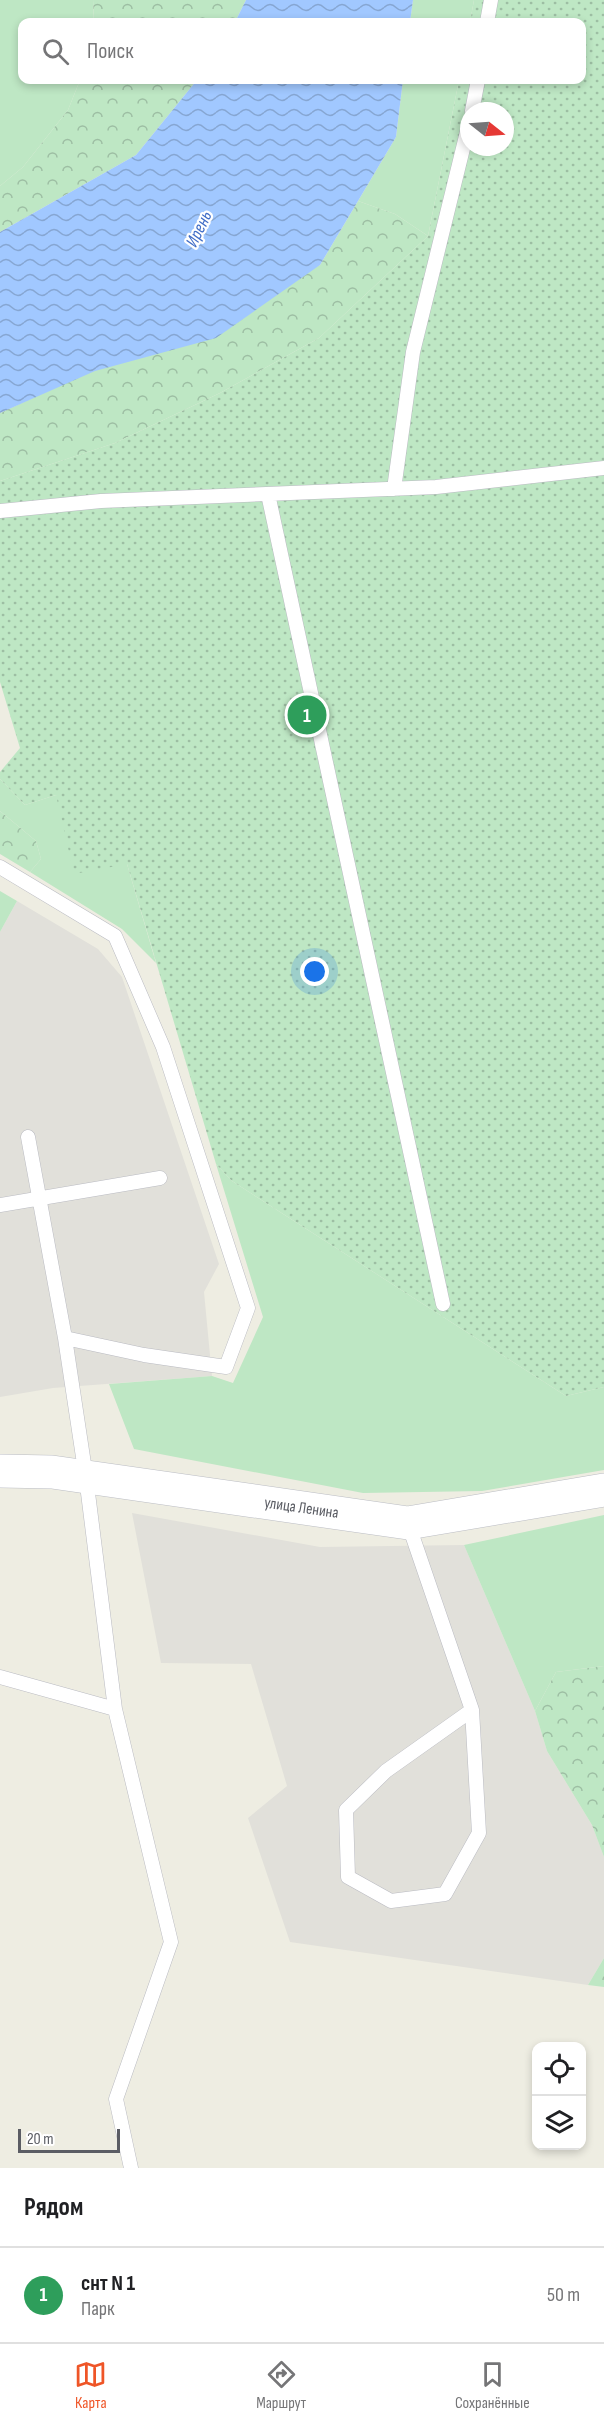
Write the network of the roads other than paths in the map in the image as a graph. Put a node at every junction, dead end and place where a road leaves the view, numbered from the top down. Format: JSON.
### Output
{"nodes":[{"id":1,"x":491,"y":0,"type":"edge"},
{"id":2,"x":488,"y":18,"type":"edge"},
{"id":3,"x":477,"y":84,"type":"edge"},
{"id":4,"x":474,"y":102,"type":"edge"},
{"id":5,"x":461,"y":156,"type":"edge"},
{"id":6,"x":604,"y":468,"type":"edge"},
{"id":7,"x":393,"y":489,"type":"junction"},
{"id":8,"x":268,"y":495,"type":"junction"},
{"id":9,"x":0,"y":511,"type":"edge"},
{"id":10,"x":0,"y":867,"type":"edge"},
{"id":11,"x":28,"y":1137,"type":"dead end"},
{"id":12,"x":160,"y":1178,"type":"dead end"},
{"id":13,"x":39,"y":1200,"type":"junction"},
{"id":14,"x":0,"y":1205,"type":"edge"},
{"id":15,"x":443,"y":1304,"type":"dead end"},
{"id":16,"x":65,"y":1338,"type":"junction"},
{"id":17,"x":0,"y":1471,"type":"edge"},
{"id":18,"x":86,"y":1477,"type":"junction"},
{"id":19,"x":604,"y":1490,"type":"edge"},
{"id":20,"x":408,"y":1523,"type":"junction"},
{"id":21,"x":0,"y":1677,"type":"edge"},
{"id":22,"x":115,"y":1709,"type":"junction"},
{"id":23,"x":472,"y":1710,"type":"junction"},
{"id":24,"x":131,"y":2168,"type":"edge"}],
"edges":[{"from":1,"to":2,"type":"lane"},
{"from":3,"to":4,"type":"lane"},
{"from":5,"to":7,"type":"lane"},
{"from":6,"to":7,"type":"lane"},
{"from":7,"to":8,"type":"lane"},
{"from":8,"to":9,"type":"lane"},
{"from":8,"to":15,"type":"lane"},
{"from":10,"to":16,"type":"lane"},
{"from":11,"to":13,"type":"lane"},
{"from":12,"to":13,"type":"lane"},
{"from":13,"to":14,"type":"lane"},
{"from":13,"to":16,"type":"lane"},
{"from":16,"to":18,"type":"lane"},
{"from":17,"to":18,"type":"street","name":"улица Ленина"},
{"from":18,"to":20,"type":"street","name":"улица Ленина"},
{"from":18,"to":22,"type":"lane"},
{"from":19,"to":20,"type":"street","name":"улица Ленина"},
{"from":20,"to":23,"type":"lane"},
{"from":21,"to":22,"type":"lane"},
{"from":22,"to":24,"type":"lane"},
{"from":23,"to":23,"type":"lane"}]}
